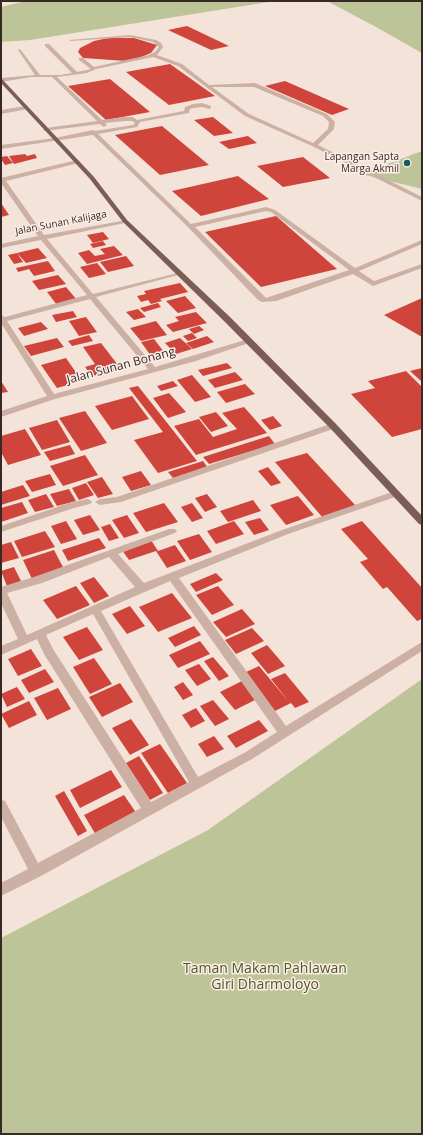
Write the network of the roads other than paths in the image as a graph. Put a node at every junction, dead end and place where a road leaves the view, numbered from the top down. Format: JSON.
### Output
{"nodes":[{"id":1,"x":71,"y":40,"type":"dead end"},
{"id":2,"x":46,"y":45,"type":"dead end"},
{"id":3,"x":20,"y":50,"type":"dead end"},
{"id":4,"x":153,"y":55,"type":"junction"},
{"id":5,"x":81,"y":59,"type":"dead end"},
{"id":6,"x":94,"y":68,"type":"junction"},
{"id":7,"x":76,"y":74,"type":"junction"},
{"id":8,"x":39,"y":76,"type":"junction"},
{"id":9,"x":54,"y":77,"type":"junction"},
{"id":10,"x":2,"y":82,"type":"edge"},
{"id":11,"x":209,"y":86,"type":"junction"},
{"id":12,"x":209,"y":107,"type":"dead end"},
{"id":13,"x":26,"y":108,"type":"junction"},
{"id":14,"x":1,"y":112,"type":"edge"},
{"id":15,"x":138,"y":121,"type":"junction"},
{"id":16,"x":101,"y":122,"type":"junction"},
{"id":17,"x":46,"y":130,"type":"junction"},
{"id":18,"x":109,"y":130,"type":"junction"},
{"id":19,"x":93,"y":132,"type":"junction"},
{"id":20,"x":55,"y":140,"type":"junction"},
{"id":21,"x":314,"y":145,"type":"junction"},
{"id":22,"x":1,"y":147,"type":"edge"},
{"id":23,"x":77,"y":162,"type":"junction"},
{"id":24,"x":422,"y":199,"type":"edge"},
{"id":25,"x":124,"y":221,"type":"junction"},
{"id":26,"x":190,"y":226,"type":"junction"},
{"id":27,"x":42,"y":237,"type":"junction"},
{"id":28,"x":422,"y":242,"type":"edge"},
{"id":29,"x":1,"y":246,"type":"edge"},
{"id":30,"x":422,"y":266,"type":"edge"},
{"id":31,"x":354,"y":271,"type":"junction"},
{"id":32,"x":180,"y":274,"type":"junction"},
{"id":33,"x":90,"y":297,"type":"junction"},
{"id":34,"x":2,"y":319,"type":"edge"},
{"id":35,"x":248,"y":342,"type":"junction"},
{"id":36,"x":152,"y":369,"type":"junction"},
{"id":37,"x":52,"y":397,"type":"junction"},
{"id":38,"x":1,"y":414,"type":"edge"},
{"id":39,"x":333,"y":426,"type":"junction"},
{"id":40,"x":395,"y":494,"type":"junction"},
{"id":41,"x":87,"y":502,"type":"dead end"},
{"id":42,"x":100,"y":502,"type":"dead end"},
{"id":43,"x":422,"y":522,"type":"edge"},
{"id":44,"x":1,"y":529,"type":"edge"},
{"id":45,"x":172,"y":531,"type":"dead end"},
{"id":46,"x":111,"y":553,"type":"junction"},
{"id":47,"x":172,"y":576,"type":"junction"},
{"id":48,"x":142,"y":588,"type":"junction"},
{"id":49,"x":1,"y":592,"type":"edge"},
{"id":50,"x":95,"y":609,"type":"junction"},
{"id":51,"x":40,"y":634,"type":"junction"},
{"id":52,"x":25,"y":641,"type":"junction"},
{"id":53,"x":422,"y":646,"type":"edge"},
{"id":54,"x":1,"y":651,"type":"edge"},
{"id":55,"x":284,"y":733,"type":"junction"},
{"id":56,"x":196,"y":784,"type":"junction"},
{"id":57,"x":1,"y":805,"type":"edge"},
{"id":58,"x":149,"y":810,"type":"junction"},
{"id":59,"x":36,"y":872,"type":"junction"},
{"id":60,"x":1,"y":890,"type":"edge"}],
"edges":[{"from":1,"to":4,"type":"street"},
{"from":2,"to":7,"type":"street"},
{"from":3,"to":8,"type":"street"},
{"from":4,"to":6,"type":"street"},
{"from":4,"to":11,"type":"street"},
{"from":5,"to":6,"type":"street"},
{"from":6,"to":7,"type":"street"},
{"from":7,"to":9,"type":"street"},
{"from":8,"to":9,"type":"street"},
{"from":8,"to":10,"type":"street"},
{"from":9,"to":16,"type":"street"},
{"from":10,"to":13,"type":"main road"},
{"from":11,"to":21,"type":"street"},
{"from":11,"to":21,"type":"street"},
{"from":12,"to":15,"type":"street"},
{"from":13,"to":14,"type":"street"},
{"from":13,"to":17,"type":"main road"},
{"from":15,"to":16,"type":"street"},
{"from":15,"to":18,"type":"street"},
{"from":16,"to":17,"type":"street"},
{"from":16,"to":18,"type":"street"},
{"from":17,"to":20,"type":"main road"},
{"from":18,"to":19,"type":"street"},
{"from":19,"to":20,"type":"street"},
{"from":19,"to":26,"type":"street"},
{"from":20,"to":22,"type":"street"},
{"from":20,"to":23,"type":"main road"},
{"from":21,"to":24,"type":"street"},
{"from":23,"to":25,"type":"main road"},
{"from":23,"to":27,"type":"street"},
{"from":25,"to":27,"type":"street","name":"Jalan Sunan Kalijaga"},
{"from":25,"to":32,"type":"main road"},
{"from":26,"to":31,"type":"street"},
{"from":26,"to":31,"type":"street"},
{"from":27,"to":29,"type":"street","name":"Jalan Sunan Kalijaga"},
{"from":27,"to":33,"type":"street"},
{"from":28,"to":31,"type":"street"},
{"from":30,"to":31,"type":"street"},
{"from":32,"to":33,"type":"street"},
{"from":32,"to":35,"type":"main road"},
{"from":33,"to":34,"type":"street"},
{"from":33,"to":36,"type":"street"},
{"from":34,"to":37,"type":"street"},
{"from":35,"to":36,"type":"street","name":"Jalan Sunan Bonang"},
{"from":35,"to":39,"type":"main road"},
{"from":36,"to":37,"type":"street","name":"Jalan Sunan Bonang"},
{"from":37,"to":38,"type":"street","name":"Jalan Sunan Bonang"},
{"from":39,"to":40,"type":"main road"},
{"from":39,"to":42,"type":"street"},
{"from":40,"to":43,"type":"main road"},
{"from":40,"to":47,"type":"street"},
{"from":41,"to":44,"type":"street"},
{"from":45,"to":46,"type":"street"},
{"from":46,"to":48,"type":"street"},
{"from":46,"to":49,"type":"street"},
{"from":47,"to":48,"type":"street"},
{"from":47,"to":55,"type":"street"},
{"from":48,"to":50,"type":"street"},
{"from":49,"to":52,"type":"street"},
{"from":50,"to":51,"type":"street"},
{"from":50,"to":56,"type":"street"},
{"from":51,"to":52,"type":"street"},
{"from":51,"to":58,"type":"street"},
{"from":52,"to":54,"type":"street"},
{"from":53,"to":55,"type":"street"},
{"from":55,"to":56,"type":"street"},
{"from":56,"to":58,"type":"street"},
{"from":57,"to":59,"type":"street"},
{"from":58,"to":59,"type":"street"},
{"from":59,"to":60,"type":"street"}]}
